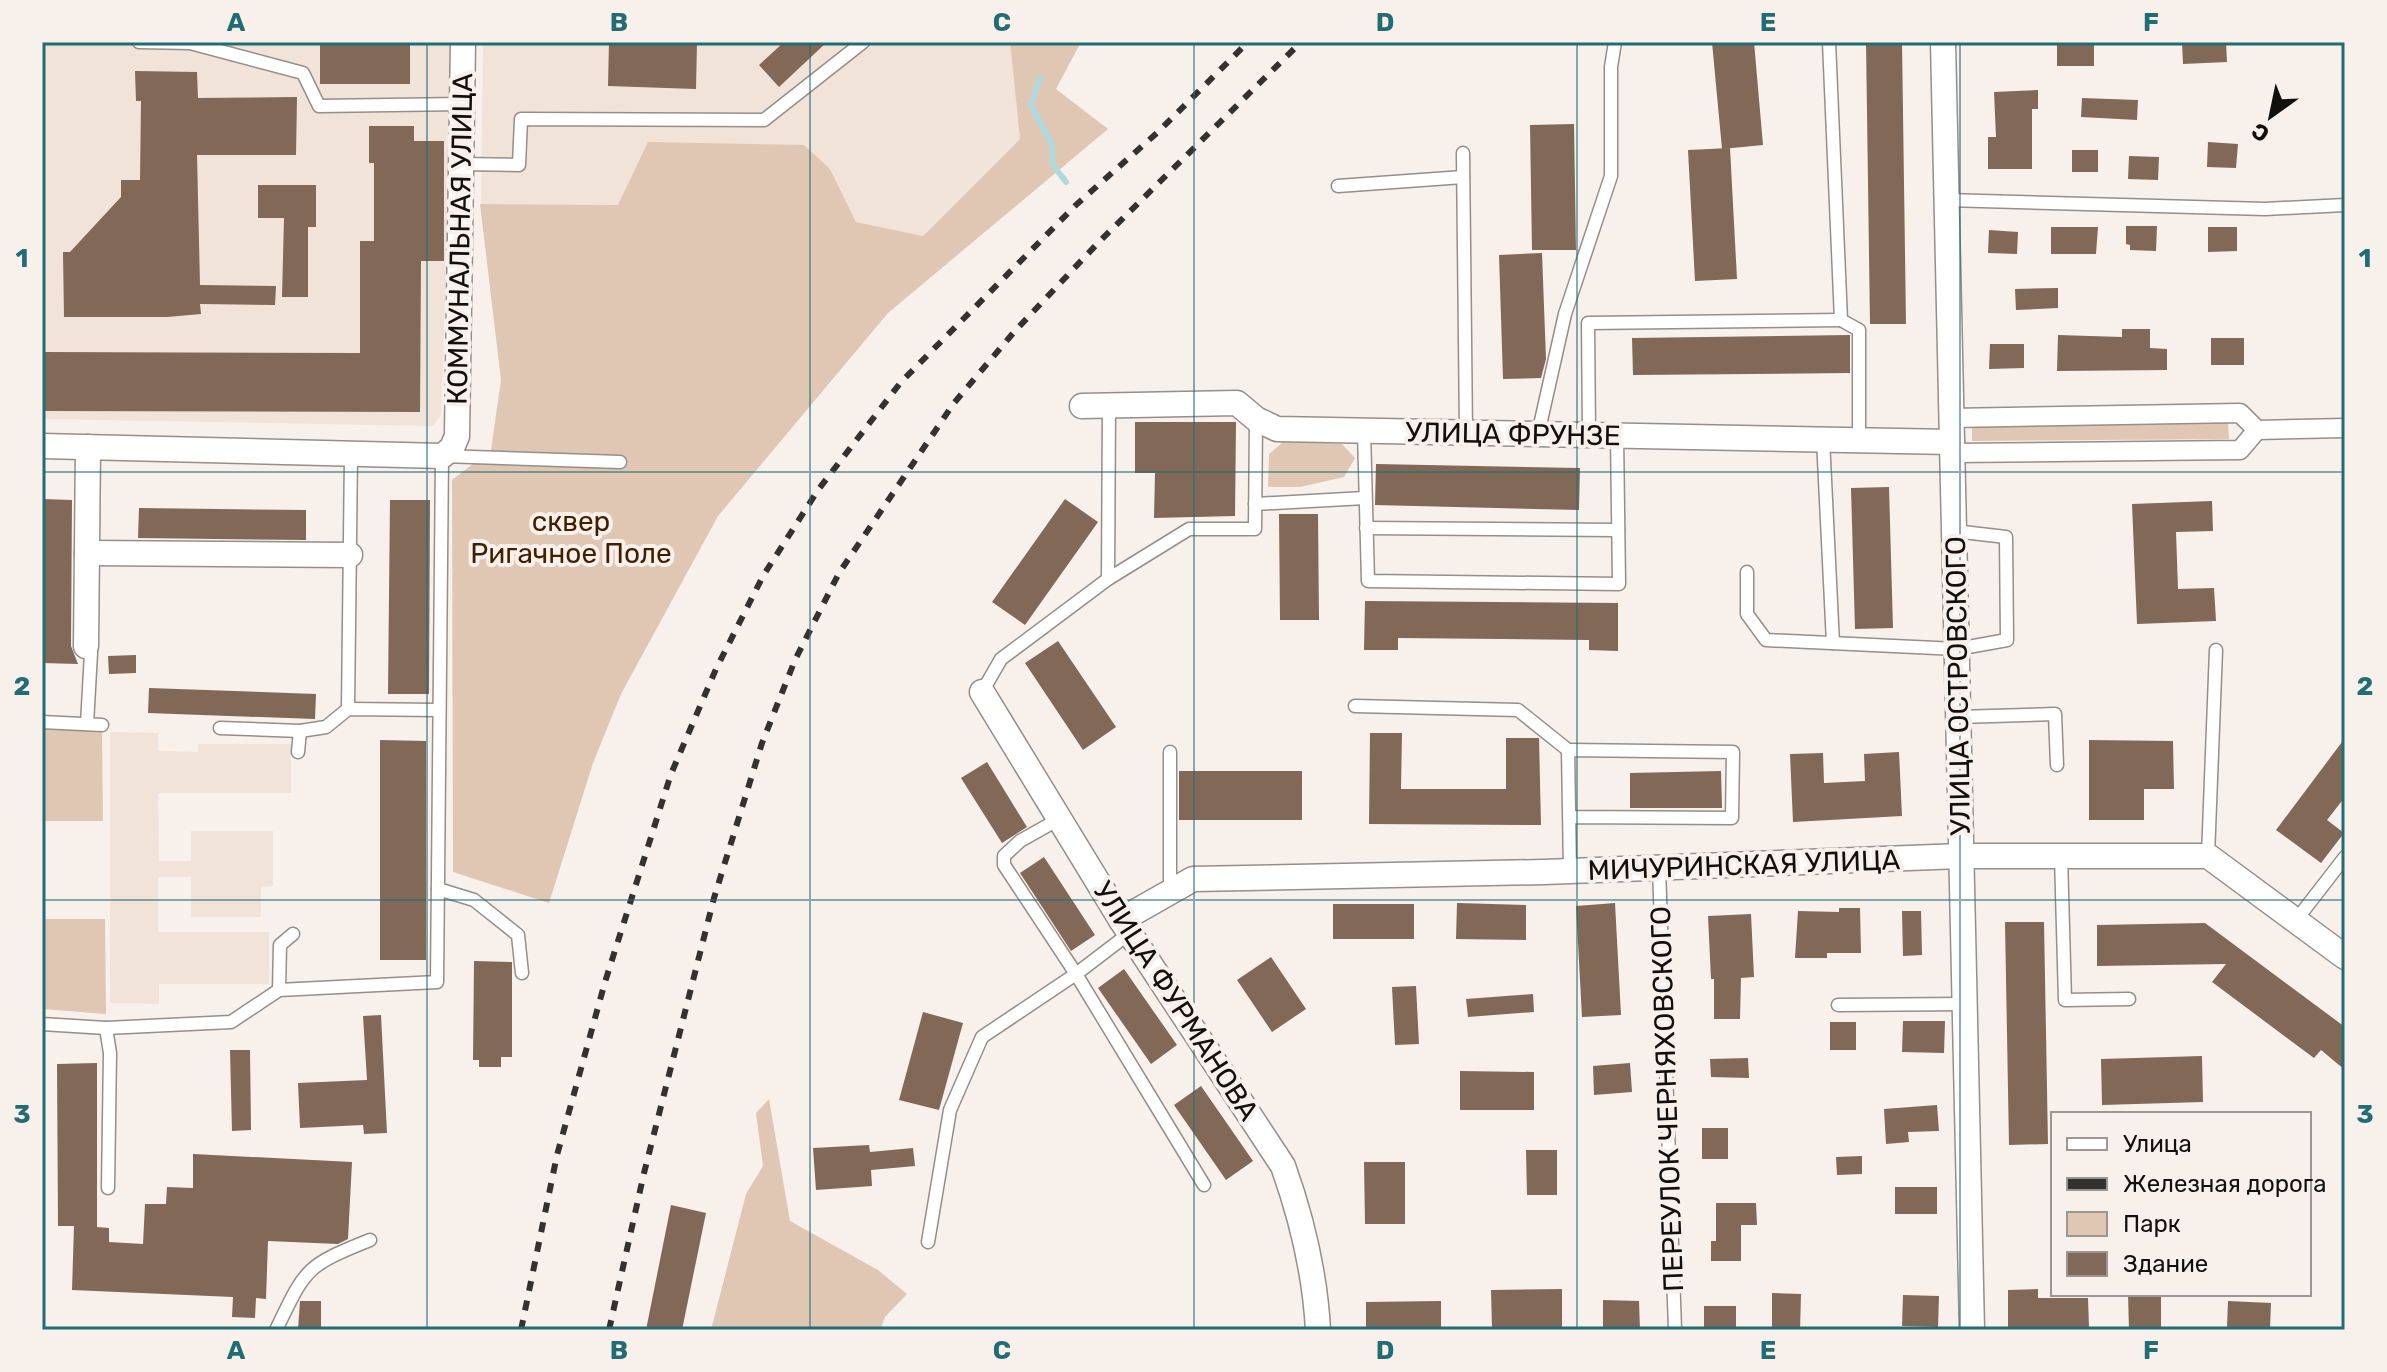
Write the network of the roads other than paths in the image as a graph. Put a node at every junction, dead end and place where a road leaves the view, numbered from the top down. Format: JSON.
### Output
{"nodes":[{"id":1,"x":139,"y":42,"type":"edge"},
{"id":2,"x":463,"y":42,"type":"edge"},
{"id":3,"x":863,"y":42,"type":"edge"},
{"id":4,"x":1615,"y":42,"type":"edge"},
{"id":5,"x":1829,"y":42,"type":"edge"},
{"id":6,"x":1943,"y":42,"type":"edge"},
{"id":7,"x":462,"y":104,"type":"junction"},
{"id":8,"x":1463,"y":153,"type":"dead end"},
{"id":9,"x":461,"y":164,"type":"junction"},
{"id":10,"x":1463,"y":177,"type":"junction"},
{"id":11,"x":1338,"y":186,"type":"dead end"},
{"id":12,"x":1947,"y":200,"type":"junction"},
{"id":13,"x":2345,"y":205,"type":"edge"},
{"id":14,"x":1841,"y":320,"type":"junction"},
{"id":15,"x":1082,"y":406,"type":"dead end"},
{"id":16,"x":1109,"y":406,"type":"junction"},
{"id":17,"x":1256,"y":419,"type":"junction"},
{"id":18,"x":2345,"y":428,"type":"edge"},
{"id":19,"x":2257,"y":430,"type":"junction"},
{"id":20,"x":1364,"y":431,"type":"junction"},
{"id":21,"x":1466,"y":433,"type":"junction"},
{"id":22,"x":1538,"y":434,"type":"junction"},
{"id":23,"x":1589,"y":435,"type":"junction"},
{"id":24,"x":1617,"y":435,"type":"junction"},
{"id":25,"x":1952,"y":438,"type":"junction"},
{"id":26,"x":1823,"y":439,"type":"junction"},
{"id":27,"x":1859,"y":440,"type":"junction"},
{"id":28,"x":42,"y":446,"type":"edge"},
{"id":29,"x":449,"y":446,"type":"junction"},
{"id":30,"x":88,"y":447,"type":"junction"},
{"id":31,"x":351,"y":453,"type":"junction"},
{"id":32,"x":620,"y":462,"type":"dead end"},
{"id":33,"x":1365,"y":498,"type":"junction"},
{"id":34,"x":1255,"y":504,"type":"junction"},
{"id":35,"x":1366,"y":528,"type":"junction"},
{"id":36,"x":1618,"y":530,"type":"junction"},
{"id":37,"x":1954,"y":531,"type":"junction"},
{"id":38,"x":87,"y":553,"type":"junction"},
{"id":39,"x":350,"y":555,"type":"junction"},
{"id":40,"x":1747,"y":572,"type":"dead end"},
{"id":41,"x":1108,"y":579,"type":"junction"},
{"id":42,"x":1833,"y":643,"type":"junction"},
{"id":43,"x":1957,"y":649,"type":"junction"},
{"id":44,"x":88,"y":650,"type":"joint"},
{"id":45,"x":2216,"y":650,"type":"dead end"},
{"id":46,"x":982,"y":692,"type":"joint"},
{"id":47,"x":1355,"y":706,"type":"dead end"},
{"id":48,"x":348,"y":709,"type":"junction"},
{"id":49,"x":439,"y":710,"type":"junction"},
{"id":50,"x":1958,"y":717,"type":"junction"},
{"id":51,"x":42,"y":722,"type":"edge"},
{"id":52,"x":87,"y":724,"type":"junction"},
{"id":53,"x":102,"y":725,"type":"dead end"},
{"id":54,"x":220,"y":728,"type":"dead end"},
{"id":55,"x":300,"y":731,"type":"junction"},
{"id":56,"x":1568,"y":750,"type":"junction"},
{"id":57,"x":298,"y":752,"type":"dead end"},
{"id":58,"x":1170,"y":752,"type":"dead end"},
{"id":59,"x":2057,"y":765,"type":"dead end"},
{"id":60,"x":1569,"y":817,"type":"junction"},
{"id":61,"x":1059,"y":819,"type":"junction"},
{"id":62,"x":1961,"y":856,"type":"junction"},
{"id":63,"x":2061,"y":856,"type":"junction"},
{"id":64,"x":2208,"y":856,"type":"junction"},
{"id":65,"x":2345,"y":857,"type":"edge"},
{"id":66,"x":1659,"y":868,"type":"junction"},
{"id":67,"x":1570,"y":871,"type":"junction"},
{"id":68,"x":438,"y":889,"type":"junction"},
{"id":69,"x":1170,"y":890,"type":"junction"},
{"id":70,"x":2297,"y":919,"type":"junction"},
{"id":71,"x":1126,"y":926,"type":"junction"},
{"id":72,"x":293,"y":934,"type":"dead end"},
{"id":73,"x":2345,"y":957,"type":"edge"},
{"id":74,"x":522,"y":973,"type":"dead end"},
{"id":75,"x":1076,"y":974,"type":"junction"},
{"id":76,"x":279,"y":990,"type":"junction"},
{"id":77,"x":2129,"y":999,"type":"dead end"},
{"id":78,"x":1965,"y":1004,"type":"junction"},
{"id":79,"x":1838,"y":1005,"type":"dead end"},
{"id":80,"x":42,"y":1024,"type":"edge"},
{"id":81,"x":106,"y":1028,"type":"junction"},
{"id":82,"x":1204,"y":1185,"type":"dead end"},
{"id":83,"x":108,"y":1188,"type":"dead end"},
{"id":84,"x":370,"y":1240,"type":"dead end"},
{"id":85,"x":928,"y":1242,"type":"dead end"},
{"id":86,"x":276,"y":1330,"type":"edge"},
{"id":87,"x":1318,"y":1330,"type":"edge"},
{"id":88,"x":1675,"y":1330,"type":"edge"},
{"id":89,"x":1972,"y":1330,"type":"edge"}],
"edges":[{"from":1,"to":7,"type":"lane"},
{"from":2,"to":7,"type":"street","name":"КОММУНАЛЬНАЯ УЛИЦА"},
{"from":3,"to":9,"type":"lane"},
{"from":4,"to":22,"type":"lane"},
{"from":5,"to":14,"type":"lane"},
{"from":6,"to":12,"type":"street","name":"УЛИЦА ОСТРОВСКОГО"},
{"from":7,"to":9,"type":"street","name":"КОММУНАЛЬНАЯ УЛИЦА"},
{"from":8,"to":10,"type":"lane"},
{"from":9,"to":29,"type":"street","name":"КОММУНАЛЬНАЯ УЛИЦА"},
{"from":10,"to":11,"type":"lane"},
{"from":10,"to":21,"type":"lane"},
{"from":12,"to":13,"type":"lane"},
{"from":12,"to":25,"type":"street","name":"УЛИЦА ОСТРОВСКОГО"},
{"from":14,"to":23,"type":"lane"},
{"from":14,"to":27,"type":"lane"},
{"from":15,"to":16,"type":"street","name":"УЛИЦА ФРУНЗЕ"},
{"from":16,"to":17,"type":"street","name":"УЛИЦА ФРУНЗЕ"},
{"from":16,"to":41,"type":"lane"},
{"from":17,"to":20,"type":"street","name":"УЛИЦА ФРУНЗЕ"},
{"from":17,"to":34,"type":"lane"},
{"from":18,"to":19,"type":"street","name":"УЛИЦА ФРУНЗЕ"},
{"from":19,"to":25,"type":"street","name":"УЛИЦА ФРУНЗЕ"},
{"from":19,"to":25,"type":"street","name":"УЛИЦА ФРУНЗЕ"},
{"from":20,"to":21,"type":"street","name":"УЛИЦА ФРУНЗЕ"},
{"from":20,"to":33,"type":"lane"},
{"from":21,"to":22,"type":"street","name":"УЛИЦА ФРУНЗЕ"},
{"from":22,"to":23,"type":"street","name":"УЛИЦА ФРУНЗЕ"},
{"from":23,"to":24,"type":"street","name":"УЛИЦА ФРУНЗЕ"},
{"from":24,"to":26,"type":"street","name":"УЛИЦА ФРУНЗЕ"},
{"from":24,"to":36,"type":"lane"},
{"from":25,"to":27,"type":"street","name":"УЛИЦА ФРУНЗЕ"},
{"from":25,"to":37,"type":"street","name":"УЛИЦА ОСТРОВСКОГО"},
{"from":26,"to":27,"type":"street","name":"УЛИЦА ФРУНЗЕ"},
{"from":26,"to":42,"type":"lane"},
{"from":28,"to":30,"type":"street"},
{"from":29,"to":31,"type":"street"},
{"from":29,"to":32,"type":"lane"},
{"from":29,"to":49,"type":"lane"},
{"from":30,"to":31,"type":"street"},
{"from":30,"to":38,"type":"street"},
{"from":31,"to":39,"type":"lane"},
{"from":33,"to":34,"type":"lane"},
{"from":33,"to":35,"type":"lane"},
{"from":34,"to":41,"type":"lane"},
{"from":35,"to":36,"type":"lane"},
{"from":35,"to":36,"type":"lane"},
{"from":37,"to":43,"type":"street","name":"УЛИЦА ОСТРОВСКОГО"},
{"from":37,"to":43,"type":"lane"},
{"from":38,"to":39,"type":"street"},
{"from":38,"to":44,"type":"street"},
{"from":39,"to":48,"type":"lane"},
{"from":40,"to":42,"type":"lane"},
{"from":41,"to":46,"type":"lane"},
{"from":42,"to":43,"type":"lane"},
{"from":43,"to":50,"type":"street","name":"УЛИЦА ОСТРОВСКОГО"},
{"from":44,"to":52,"type":"lane"},
{"from":45,"to":64,"type":"lane"},
{"from":46,"to":61,"type":"street","name":"УЛИЦА ФУРМАНОВА"},
{"from":47,"to":56,"type":"lane"},
{"from":48,"to":49,"type":"lane"},
{"from":48,"to":55,"type":"lane"},
{"from":49,"to":68,"type":"lane"},
{"from":50,"to":59,"type":"lane"},
{"from":50,"to":62,"type":"street","name":"УЛИЦА ОСТРОВСКОГО"},
{"from":51,"to":52,"type":"lane"},
{"from":52,"to":53,"type":"lane"},
{"from":54,"to":55,"type":"lane"},
{"from":55,"to":57,"type":"lane"},
{"from":56,"to":60,"type":"lane"},
{"from":56,"to":60,"type":"lane"},
{"from":58,"to":69,"type":"lane"},
{"from":60,"to":67,"type":"lane"},
{"from":61,"to":71,"type":"street","name":"УЛИЦА ФУРМАНОВА"},
{"from":61,"to":75,"type":"lane"},
{"from":62,"to":63,"type":"street","name":"МИЧУРИНСКАЯ УЛИЦА"},
{"from":62,"to":66,"type":"street","name":"МИЧУРИНСКАЯ УЛИЦА"},
{"from":62,"to":78,"type":"street","name":"УЛИЦА ОСТРОВСКОГО"},
{"from":63,"to":64,"type":"street","name":"МИЧУРИНСКАЯ УЛИЦА"},
{"from":63,"to":77,"type":"lane"},
{"from":64,"to":70,"type":"street"},
{"from":65,"to":70,"type":"lane"},
{"from":66,"to":67,"type":"street","name":"МИЧУРИНСКАЯ УЛИЦА"},
{"from":66,"to":88,"type":"lane","name":"ПЕРЕУЛОК ЧЕРНЯХОВСКОГО"},
{"from":67,"to":69,"type":"street","name":"МИЧУРИНСКАЯ УЛИЦА"},
{"from":68,"to":74,"type":"lane"},
{"from":68,"to":76,"type":"lane"},
{"from":69,"to":71,"type":"street","name":"МИЧУРИНСКАЯ УЛИЦА"},
{"from":70,"to":73,"type":"street"},
{"from":71,"to":75,"type":"lane"},
{"from":71,"to":87,"type":"street","name":"УЛИЦА ФУРМАНОВА"},
{"from":72,"to":76,"type":"lane"},
{"from":75,"to":82,"type":"lane"},
{"from":75,"to":85,"type":"lane"},
{"from":76,"to":81,"type":"lane"},
{"from":78,"to":79,"type":"lane"},
{"from":78,"to":89,"type":"street","name":"УЛИЦА ОСТРОВСКОГО"},
{"from":80,"to":81,"type":"lane"},
{"from":81,"to":83,"type":"lane"},
{"from":84,"to":86,"type":"lane"}]}
